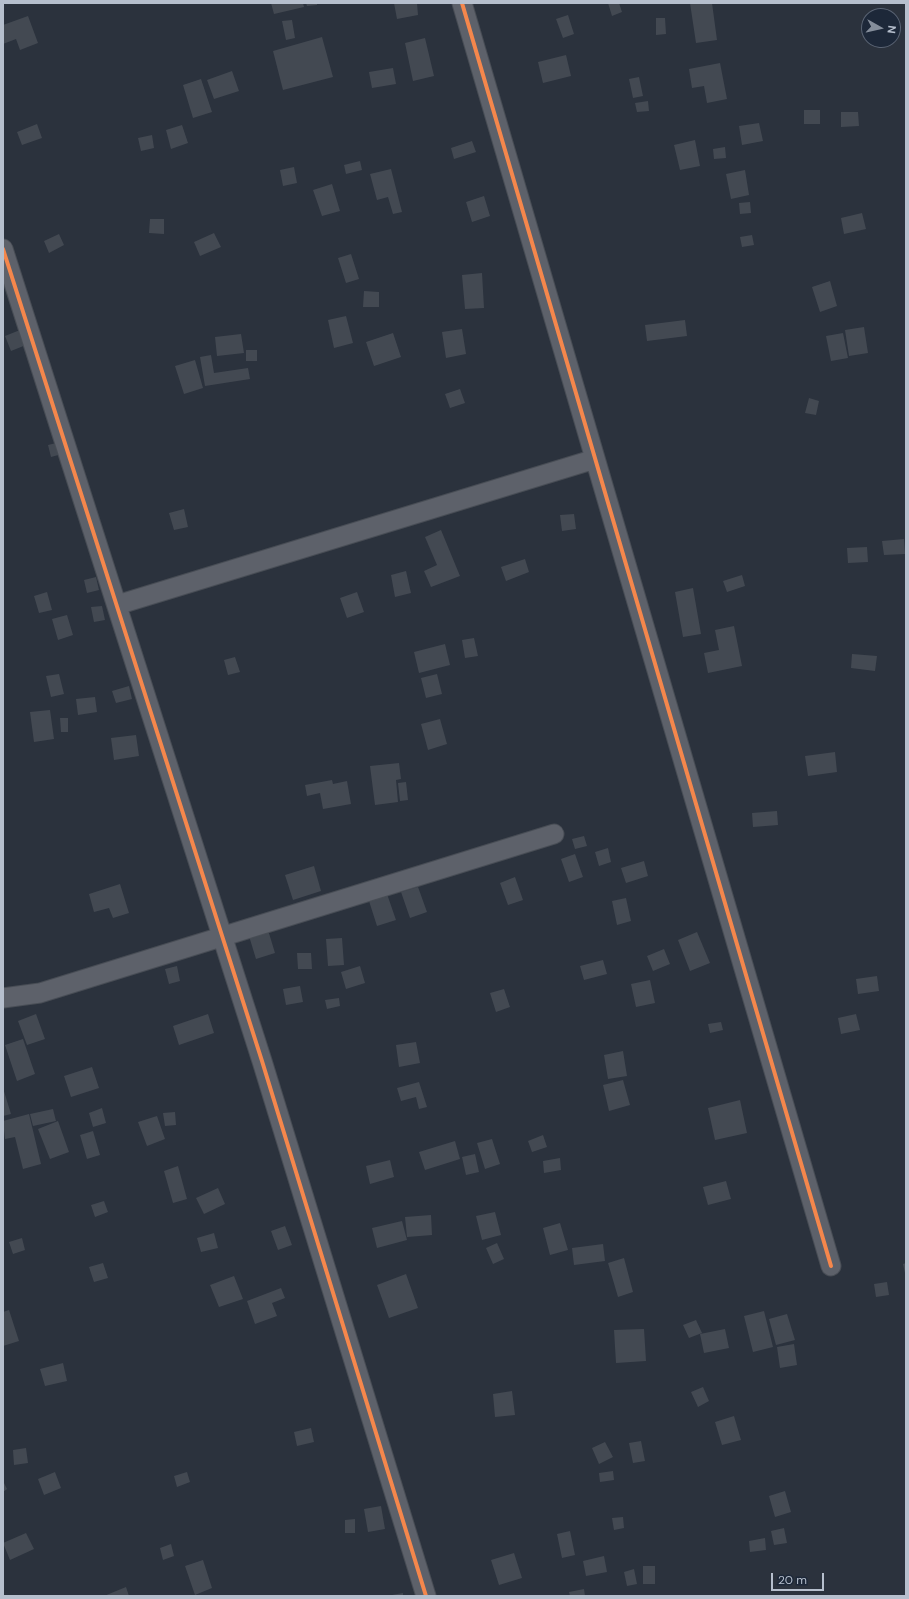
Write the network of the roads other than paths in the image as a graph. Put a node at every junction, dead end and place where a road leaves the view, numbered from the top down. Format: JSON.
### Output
{"nodes":[{"id":1,"x":462,"y":3,"type":"edge"},
{"id":2,"x":3,"y":249,"type":"edge"},
{"id":3,"x":595,"y":459,"type":"junction"},
{"id":4,"x":117,"y":605,"type":"junction"},
{"id":5,"x":554,"y":834,"type":"dead end"},
{"id":6,"x":222,"y":937,"type":"junction"},
{"id":7,"x":3,"y":998,"type":"edge"},
{"id":8,"x":831,"y":1266,"type":"dead end"},
{"id":9,"x":426,"y":1596,"type":"edge"}],
"edges":[{"from":1,"to":3,"type":"street"},
{"from":2,"to":4,"type":"street"},
{"from":3,"to":4,"type":"street"},
{"from":3,"to":8,"type":"street"},
{"from":4,"to":6,"type":"street"},
{"from":5,"to":6,"type":"street"},
{"from":6,"to":7,"type":"street"},
{"from":6,"to":9,"type":"street"}]}
